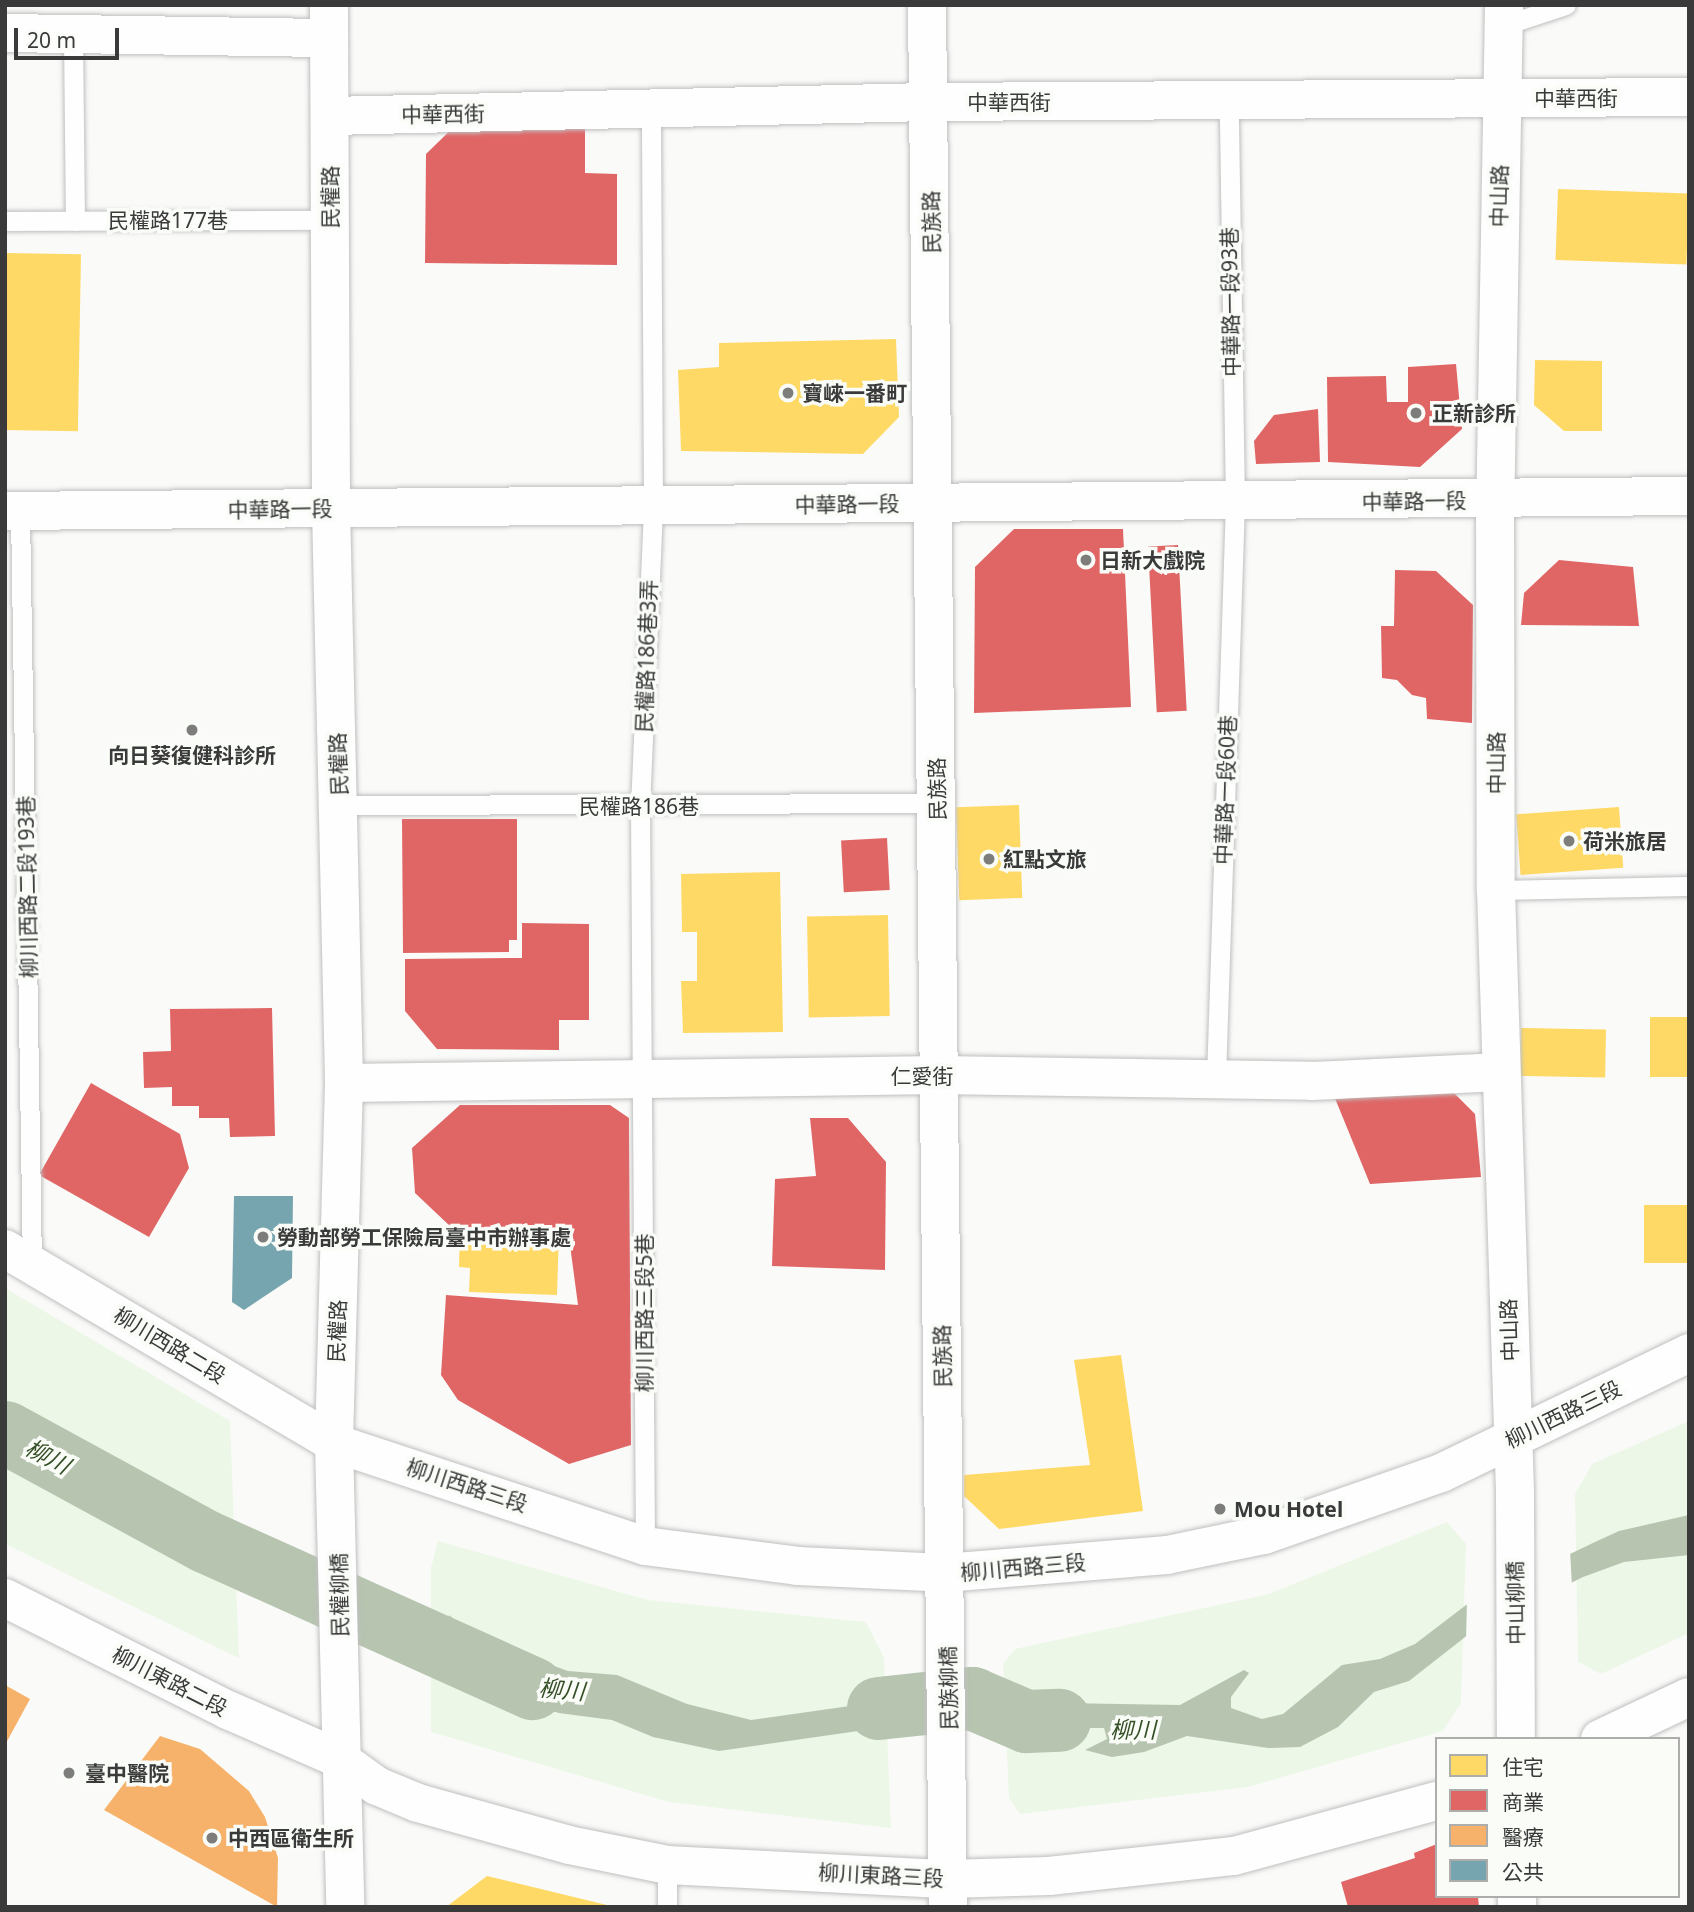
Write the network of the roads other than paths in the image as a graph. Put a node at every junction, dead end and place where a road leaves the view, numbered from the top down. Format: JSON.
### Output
{"nodes":[{"id":1,"x":927,"y":5,"type":"edge"},
{"id":2,"x":1566,"y":5,"type":"edge"},
{"id":3,"x":1504,"y":15,"type":"edge"},
{"id":4,"x":329,"y":21,"type":"edge"},
{"id":5,"x":5,"y":33,"type":"edge"},
{"id":6,"x":73,"y":34,"type":"junction"},
{"id":7,"x":1689,"y":97,"type":"edge"},
{"id":8,"x":1500,"y":98,"type":"junction"},
{"id":9,"x":928,"y":102,"type":"junction"},
{"id":10,"x":1229,"y":102,"type":"junction"},
{"id":11,"x":650,"y":111,"type":"junction"},
{"id":12,"x":330,"y":116,"type":"junction"},
{"id":13,"x":75,"y":220,"type":"junction"},
{"id":14,"x":330,"y":220,"type":"junction"},
{"id":15,"x":5,"y":221,"type":"edge"},
{"id":16,"x":1689,"y":496,"type":"edge"},
{"id":17,"x":1495,"y":500,"type":"junction"},
{"id":18,"x":931,"y":503,"type":"junction"},
{"id":19,"x":1235,"y":503,"type":"junction"},
{"id":20,"x":653,"y":506,"type":"junction"},
{"id":21,"x":331,"y":508,"type":"junction"},
{"id":22,"x":13,"y":511,"type":"edge"},
{"id":23,"x":938,"y":803,"type":"junction"},
{"id":24,"x":340,"y":806,"type":"junction"},
{"id":25,"x":640,"y":807,"type":"junction"},
{"id":26,"x":5,"y":808,"type":"edge"},
{"id":27,"x":26,"y":808,"type":"junction"},
{"id":28,"x":1689,"y":886,"type":"edge"},
{"id":29,"x":1496,"y":890,"type":"junction"},
{"id":30,"x":1501,"y":1072,"type":"junction"},
{"id":31,"x":939,"y":1075,"type":"junction"},
{"id":32,"x":1216,"y":1078,"type":"junction"},
{"id":33,"x":643,"y":1080,"type":"junction"},
{"id":34,"x":344,"y":1083,"type":"junction"},
{"id":35,"x":19,"y":1256,"type":"edge"},
{"id":36,"x":1689,"y":1353,"type":"edge"},
{"id":37,"x":1513,"y":1439,"type":"junction"},
{"id":38,"x":334,"y":1443,"type":"junction"},
{"id":39,"x":1514,"y":1521,"type":"joint"},
{"id":40,"x":338,"y":1523,"type":"joint"},
{"id":41,"x":645,"y":1546,"type":"junction"},
{"id":42,"x":944,"y":1573,"type":"junction"},
{"id":43,"x":5,"y":1598,"type":"edge"},
{"id":44,"x":1689,"y":1697,"type":"edge"},
{"id":45,"x":1516,"y":1737,"type":"edge"},
{"id":46,"x":1604,"y":1737,"type":"edge"},
{"id":47,"x":338,"y":1758,"type":"junction"},
{"id":48,"x":1435,"y":1802,"type":"edge"},
{"id":49,"x":667,"y":1865,"type":"junction"},
{"id":50,"x":948,"y":1893,"type":"edge"},
{"id":51,"x":345,"y":1907,"type":"edge"},
{"id":52,"x":667,"y":1907,"type":"edge"}],
"edges":[{"from":1,"to":9,"type":"street","name":"民族路"},
{"from":2,"to":3,"type":"lane"},
{"from":3,"to":8,"type":"street","name":"中山路"},
{"from":4,"to":6,"type":"street"},
{"from":4,"to":12,"type":"street","name":"民權路"},
{"from":5,"to":6,"type":"street"},
{"from":6,"to":13,"type":"lane"},
{"from":7,"to":8,"type":"street","name":"中華西街"},
{"from":8,"to":10,"type":"street","name":"中華西街"},
{"from":8,"to":17,"type":"street","name":"中山路"},
{"from":9,"to":10,"type":"street","name":"中華西街"},
{"from":9,"to":11,"type":"street","name":"中華西街"},
{"from":9,"to":18,"type":"street","name":"民族路"},
{"from":10,"to":19,"type":"lane","name":"中華路一段93巷"},
{"from":11,"to":12,"type":"street","name":"中華西街"},
{"from":11,"to":20,"type":"lane","name":"民權路186巷3弄"},
{"from":12,"to":14,"type":"street","name":"民權路"},
{"from":13,"to":14,"type":"lane","name":"民權路177巷"},
{"from":13,"to":15,"type":"lane","name":"民權路177巷"},
{"from":14,"to":21,"type":"street","name":"民權路"},
{"from":16,"to":17,"type":"street","name":"中華路一段"},
{"from":17,"to":19,"type":"street","name":"中華路一段"},
{"from":17,"to":29,"type":"street","name":"中山路"},
{"from":18,"to":19,"type":"street","name":"中華路一段"},
{"from":18,"to":20,"type":"street","name":"中華路一段"},
{"from":18,"to":23,"type":"street","name":"民族路"},
{"from":19,"to":32,"type":"lane","name":"中華路一段60巷"},
{"from":20,"to":21,"type":"street","name":"中華路一段"},
{"from":20,"to":25,"type":"lane","name":"民權路186巷3弄"},
{"from":21,"to":22,"type":"street","name":"中華路一段"},
{"from":21,"to":24,"type":"street","name":"民權路"},
{"from":22,"to":27,"type":"lane","name":"柳川西路二段193巷"},
{"from":23,"to":25,"type":"lane","name":"民權路186巷"},
{"from":23,"to":31,"type":"street","name":"民族路"},
{"from":24,"to":25,"type":"lane","name":"民權路186巷"},
{"from":24,"to":34,"type":"street","name":"民權路"},
{"from":25,"to":33,"type":"lane","name":"民權路186巷3弄"},
{"from":26,"to":27,"type":"lane"},
{"from":27,"to":35,"type":"lane","name":"柳川西路二段193巷"},
{"from":28,"to":29,"type":"lane"},
{"from":29,"to":30,"type":"street","name":"中山路"},
{"from":30,"to":32,"type":"street","name":"仁愛街"},
{"from":30,"to":37,"type":"street","name":"中山路"},
{"from":31,"to":32,"type":"street","name":"仁愛街"},
{"from":31,"to":33,"type":"street","name":"仁愛街"},
{"from":31,"to":42,"type":"street","name":"民族路"},
{"from":33,"to":34,"type":"street","name":"仁愛街"},
{"from":33,"to":41,"type":"lane","name":"柳川西路三段5巷"},
{"from":34,"to":38,"type":"street","name":"民權路"},
{"from":35,"to":38,"type":"street","name":"柳川西路二段"},
{"from":36,"to":37,"type":"street","name":"柳川西路三段"},
{"from":37,"to":39,"type":"street","name":"中山路"},
{"from":37,"to":42,"type":"street","name":"柳川西路三段"},
{"from":38,"to":40,"type":"street","name":"民權路"},
{"from":38,"to":41,"type":"street","name":"柳川西路三段"},
{"from":39,"to":45,"type":"street","name":"中山柳橋"},
{"from":40,"to":47,"type":"street","name":"民權柳橋"},
{"from":41,"to":42,"type":"street","name":"柳川西路三段"},
{"from":42,"to":50,"type":"street","name":"民族柳橋"},
{"from":43,"to":47,"type":"street","name":"柳川東路二段"},
{"from":44,"to":46,"type":"street"},
{"from":47,"to":49,"type":"street","name":"柳川東路三段"},
{"from":47,"to":51,"type":"street"},
{"from":48,"to":50,"type":"street","name":"柳川東路三段"},
{"from":49,"to":50,"type":"street","name":"柳川東路三段"},
{"from":49,"to":52,"type":"lane"}]}
